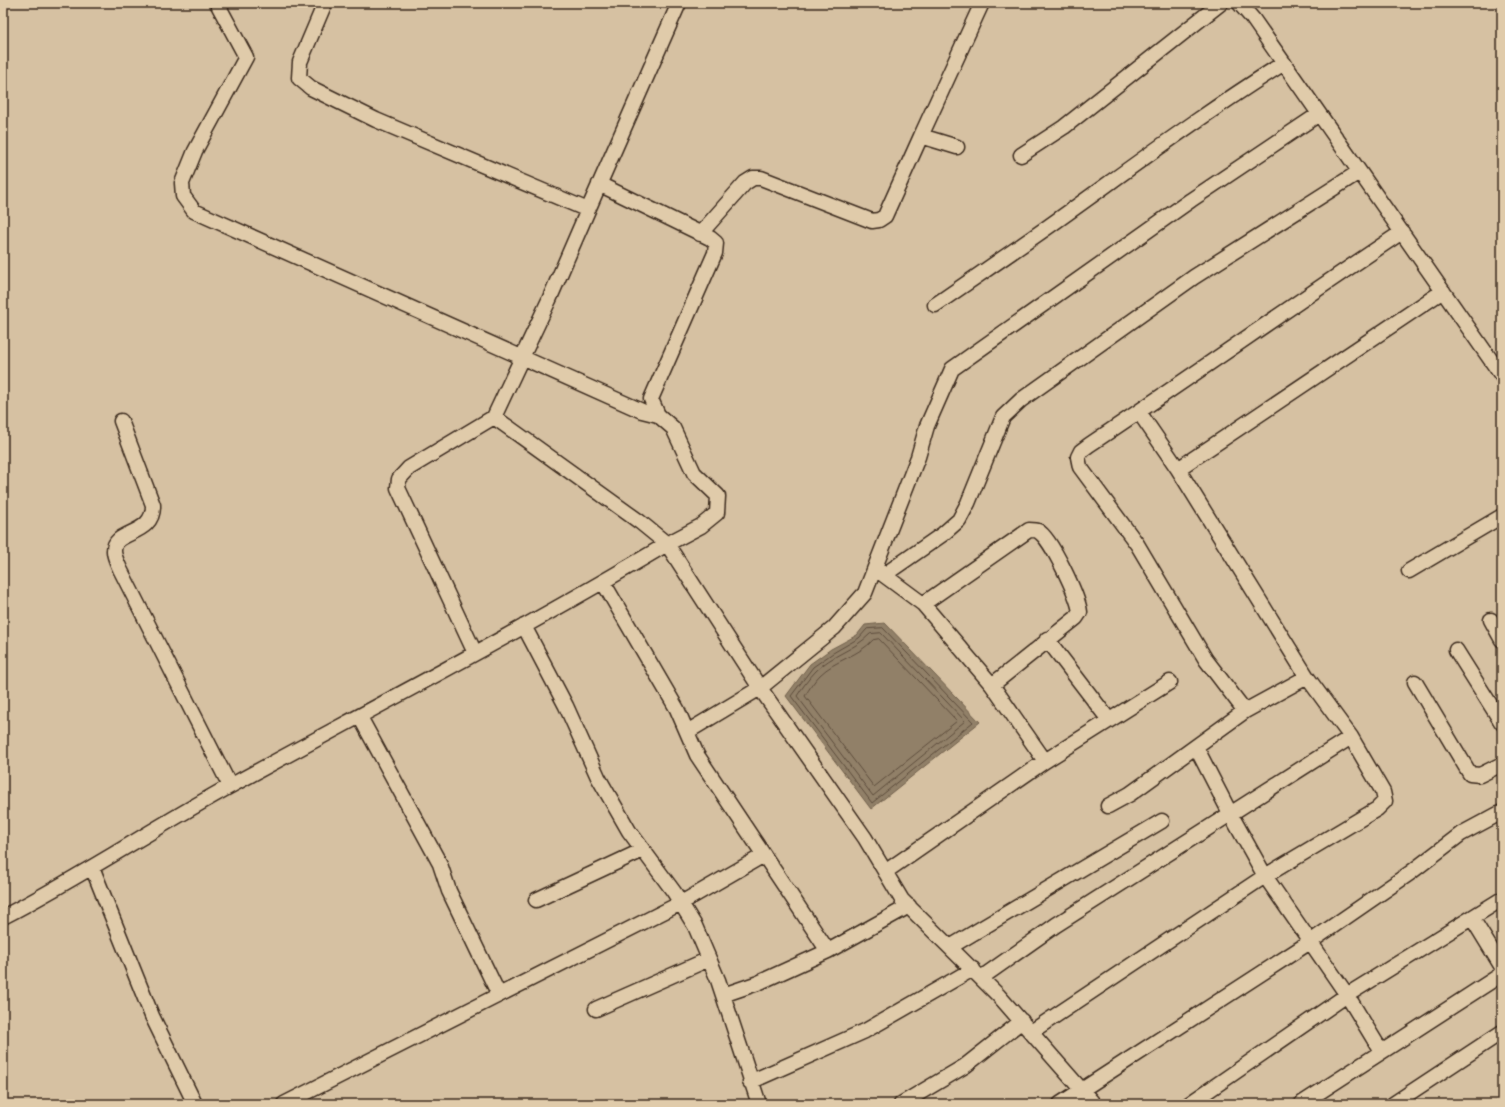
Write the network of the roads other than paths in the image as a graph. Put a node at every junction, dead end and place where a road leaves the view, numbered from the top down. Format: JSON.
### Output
{"nodes":[{"id":1,"x":217,"y":3,"type":"edge"},
{"id":2,"x":325,"y":3,"type":"edge"},
{"id":3,"x":679,"y":3,"type":"edge"},
{"id":4,"x":982,"y":3,"type":"edge"},
{"id":5,"x":1221,"y":3,"type":"edge"},
{"id":6,"x":1239,"y":3,"type":"edge"},
{"id":7,"x":1284,"y":63,"type":"junction"},
{"id":8,"x":1319,"y":114,"type":"junction"},
{"id":9,"x":921,"y":136,"type":"junction"},
{"id":10,"x":957,"y":147,"type":"dead end"},
{"id":11,"x":1021,"y":155,"type":"dead end"},
{"id":12,"x":1359,"y":172,"type":"junction"},
{"id":13,"x":599,"y":184,"type":"junction"},
{"id":14,"x":588,"y":210,"type":"junction"},
{"id":15,"x":1402,"y":232,"type":"junction"},
{"id":16,"x":700,"y":234,"type":"junction"},
{"id":17,"x":1443,"y":291,"type":"junction"},
{"id":18,"x":935,"y":305,"type":"dead end"},
{"id":19,"x":522,"y":357,"type":"junction"},
{"id":20,"x":1502,"y":376,"type":"edge"},
{"id":21,"x":1138,"y":412,"type":"junction"},
{"id":22,"x":658,"y":414,"type":"junction"},
{"id":23,"x":494,"y":417,"type":"junction"},
{"id":24,"x":122,"y":421,"type":"dead end"},
{"id":25,"x":1178,"y":469,"type":"junction"},
{"id":26,"x":1502,"y":516,"type":"edge"},
{"id":27,"x":667,"y":544,"type":"junction"},
{"id":28,"x":1408,"y":571,"type":"dead end"},
{"id":29,"x":879,"y":572,"type":"junction"},
{"id":30,"x":603,"y":582,"type":"junction"},
{"id":31,"x":923,"y":604,"type":"junction"},
{"id":32,"x":1491,"y":620,"type":"dead end"},
{"id":33,"x":524,"y":626,"type":"junction"},
{"id":34,"x":1048,"y":639,"type":"junction"},
{"id":35,"x":1502,"y":640,"type":"edge"},
{"id":36,"x":1456,"y":650,"type":"dead end"},
{"id":37,"x":475,"y":653,"type":"junction"},
{"id":38,"x":1307,"y":677,"type":"junction"},
{"id":39,"x":1170,"y":682,"type":"dead end"},
{"id":40,"x":1415,"y":682,"type":"dead end"},
{"id":41,"x":992,"y":685,"type":"junction"},
{"id":42,"x":760,"y":688,"type":"junction"},
{"id":43,"x":1245,"y":712,"type":"junction"},
{"id":44,"x":360,"y":717,"type":"junction"},
{"id":45,"x":1109,"y":720,"type":"junction"},
{"id":46,"x":1502,"y":723,"type":"edge"},
{"id":47,"x":687,"y":732,"type":"junction"},
{"id":48,"x":1351,"y":737,"type":"junction"},
{"id":49,"x":1196,"y":747,"type":"junction"},
{"id":50,"x":1045,"y":761,"type":"junction"},
{"id":51,"x":1502,"y":764,"type":"edge"},
{"id":52,"x":230,"y":786,"type":"junction"},
{"id":53,"x":1108,"y":806,"type":"dead end"},
{"id":54,"x":1502,"y":812,"type":"edge"},
{"id":55,"x":1231,"y":814,"type":"junction"},
{"id":56,"x":1162,"y":821,"type":"dead end"},
{"id":57,"x":643,"y":850,"type":"junction"},
{"id":58,"x":764,"y":855,"type":"junction"},
{"id":59,"x":92,"y":867,"type":"junction"},
{"id":60,"x":886,"y":872,"type":"junction"},
{"id":61,"x":1265,"y":876,"type":"junction"},
{"id":62,"x":1502,"y":899,"type":"edge"},
{"id":63,"x":536,"y":900,"type":"dead end"},
{"id":64,"x":681,"y":903,"type":"junction"},
{"id":65,"x":909,"y":906,"type":"junction"},
{"id":66,"x":3,"y":917,"type":"edge"},
{"id":67,"x":1472,"y":918,"type":"junction"},
{"id":68,"x":1310,"y":942,"type":"junction"},
{"id":69,"x":950,"y":947,"type":"junction"},
{"id":70,"x":828,"y":951,"type":"junction"},
{"id":71,"x":709,"y":959,"type":"junction"},
{"id":72,"x":1502,"y":967,"type":"edge"},
{"id":73,"x":1502,"y":971,"type":"edge"},
{"id":74,"x":977,"y":974,"type":"junction"},
{"id":75,"x":499,"y":995,"type":"junction"},
{"id":76,"x":723,"y":995,"type":"junction"},
{"id":77,"x":1347,"y":996,"type":"junction"},
{"id":78,"x":596,"y":1009,"type":"dead end"},
{"id":79,"x":1027,"y":1026,"type":"junction"},
{"id":80,"x":1500,"y":1037,"type":"edge"},
{"id":81,"x":1381,"y":1051,"type":"junction"},
{"id":82,"x":750,"y":1082,"type":"junction"},
{"id":83,"x":1082,"y":1091,"type":"junction"},
{"id":84,"x":1395,"y":1103,"type":"edge"},
{"id":85,"x":195,"y":1104,"type":"edge"},
{"id":86,"x":284,"y":1104,"type":"edge"},
{"id":87,"x":759,"y":1104,"type":"edge"},
{"id":88,"x":901,"y":1104,"type":"edge"},
{"id":89,"x":1060,"y":1104,"type":"edge"},
{"id":90,"x":1094,"y":1104,"type":"edge"},
{"id":91,"x":1189,"y":1104,"type":"edge"},
{"id":92,"x":1301,"y":1104,"type":"edge"}],
"edges":[{"from":1,"to":19,"type":"street"},
{"from":2,"to":14,"type":"street"},
{"from":3,"to":13,"type":"street"},
{"from":4,"to":9,"type":"street"},
{"from":5,"to":11,"type":"street"},
{"from":6,"to":7,"type":"street"},
{"from":7,"to":8,"type":"street"},
{"from":7,"to":18,"type":"street"},
{"from":8,"to":12,"type":"street"},
{"from":8,"to":29,"type":"street"},
{"from":9,"to":10,"type":"street"},
{"from":9,"to":16,"type":"street"},
{"from":12,"to":15,"type":"street"},
{"from":12,"to":29,"type":"street"},
{"from":13,"to":14,"type":"street"},
{"from":13,"to":16,"type":"street"},
{"from":14,"to":19,"type":"street"},
{"from":15,"to":17,"type":"street"},
{"from":15,"to":21,"type":"street"},
{"from":16,"to":22,"type":"street"},
{"from":17,"to":20,"type":"street"},
{"from":17,"to":25,"type":"street"},
{"from":19,"to":22,"type":"street"},
{"from":19,"to":23,"type":"street"},
{"from":21,"to":25,"type":"street"},
{"from":21,"to":43,"type":"street"},
{"from":22,"to":27,"type":"street"},
{"from":23,"to":27,"type":"street"},
{"from":23,"to":37,"type":"street"},
{"from":24,"to":52,"type":"street"},
{"from":25,"to":38,"type":"street"},
{"from":26,"to":28,"type":"street"},
{"from":27,"to":30,"type":"street"},
{"from":27,"to":42,"type":"street"},
{"from":29,"to":31,"type":"street"},
{"from":29,"to":42,"type":"street"},
{"from":30,"to":33,"type":"street"},
{"from":30,"to":47,"type":"street"},
{"from":31,"to":34,"type":"street"},
{"from":31,"to":41,"type":"street"},
{"from":32,"to":35,"type":"street"},
{"from":33,"to":37,"type":"street"},
{"from":33,"to":57,"type":"street"},
{"from":34,"to":41,"type":"street"},
{"from":34,"to":45,"type":"street"},
{"from":36,"to":46,"type":"street"},
{"from":37,"to":44,"type":"street"},
{"from":38,"to":43,"type":"street"},
{"from":38,"to":48,"type":"street"},
{"from":39,"to":45,"type":"street"},
{"from":40,"to":51,"type":"street"},
{"from":41,"to":50,"type":"street"},
{"from":42,"to":47,"type":"street"},
{"from":42,"to":60,"type":"street"},
{"from":43,"to":49,"type":"street"},
{"from":44,"to":52,"type":"street"},
{"from":44,"to":75,"type":"street"},
{"from":45,"to":50,"type":"street"},
{"from":47,"to":58,"type":"street"},
{"from":48,"to":55,"type":"street"},
{"from":48,"to":61,"type":"street"},
{"from":49,"to":53,"type":"street"},
{"from":49,"to":55,"type":"street"},
{"from":50,"to":60,"type":"street"},
{"from":52,"to":59,"type":"street"},
{"from":54,"to":68,"type":"street"},
{"from":55,"to":61,"type":"street"},
{"from":55,"to":74,"type":"street"},
{"from":56,"to":69,"type":"street"},
{"from":57,"to":63,"type":"street"},
{"from":57,"to":64,"type":"street"},
{"from":58,"to":64,"type":"street"},
{"from":58,"to":70,"type":"street"},
{"from":59,"to":66,"type":"street"},
{"from":59,"to":85,"type":"street"},
{"from":60,"to":65,"type":"street"},
{"from":61,"to":68,"type":"street"},
{"from":61,"to":79,"type":"street"},
{"from":62,"to":67,"type":"street"},
{"from":64,"to":71,"type":"street"},
{"from":64,"to":75,"type":"street"},
{"from":65,"to":69,"type":"street"},
{"from":65,"to":70,"type":"street"},
{"from":67,"to":72,"type":"street"},
{"from":67,"to":77,"type":"street"},
{"from":68,"to":77,"type":"street"},
{"from":68,"to":83,"type":"street"},
{"from":69,"to":74,"type":"street"},
{"from":70,"to":76,"type":"street"},
{"from":71,"to":76,"type":"street"},
{"from":71,"to":78,"type":"street"},
{"from":73,"to":81,"type":"street"},
{"from":74,"to":79,"type":"street"},
{"from":74,"to":82,"type":"street"},
{"from":75,"to":86,"type":"street"},
{"from":76,"to":82,"type":"street"},
{"from":77,"to":81,"type":"street"},
{"from":77,"to":91,"type":"street"},
{"from":79,"to":83,"type":"street"},
{"from":79,"to":88,"type":"street"},
{"from":80,"to":84,"type":"street"},
{"from":81,"to":92,"type":"street"},
{"from":82,"to":87,"type":"street"},
{"from":83,"to":89,"type":"street"},
{"from":83,"to":90,"type":"street"}]}
